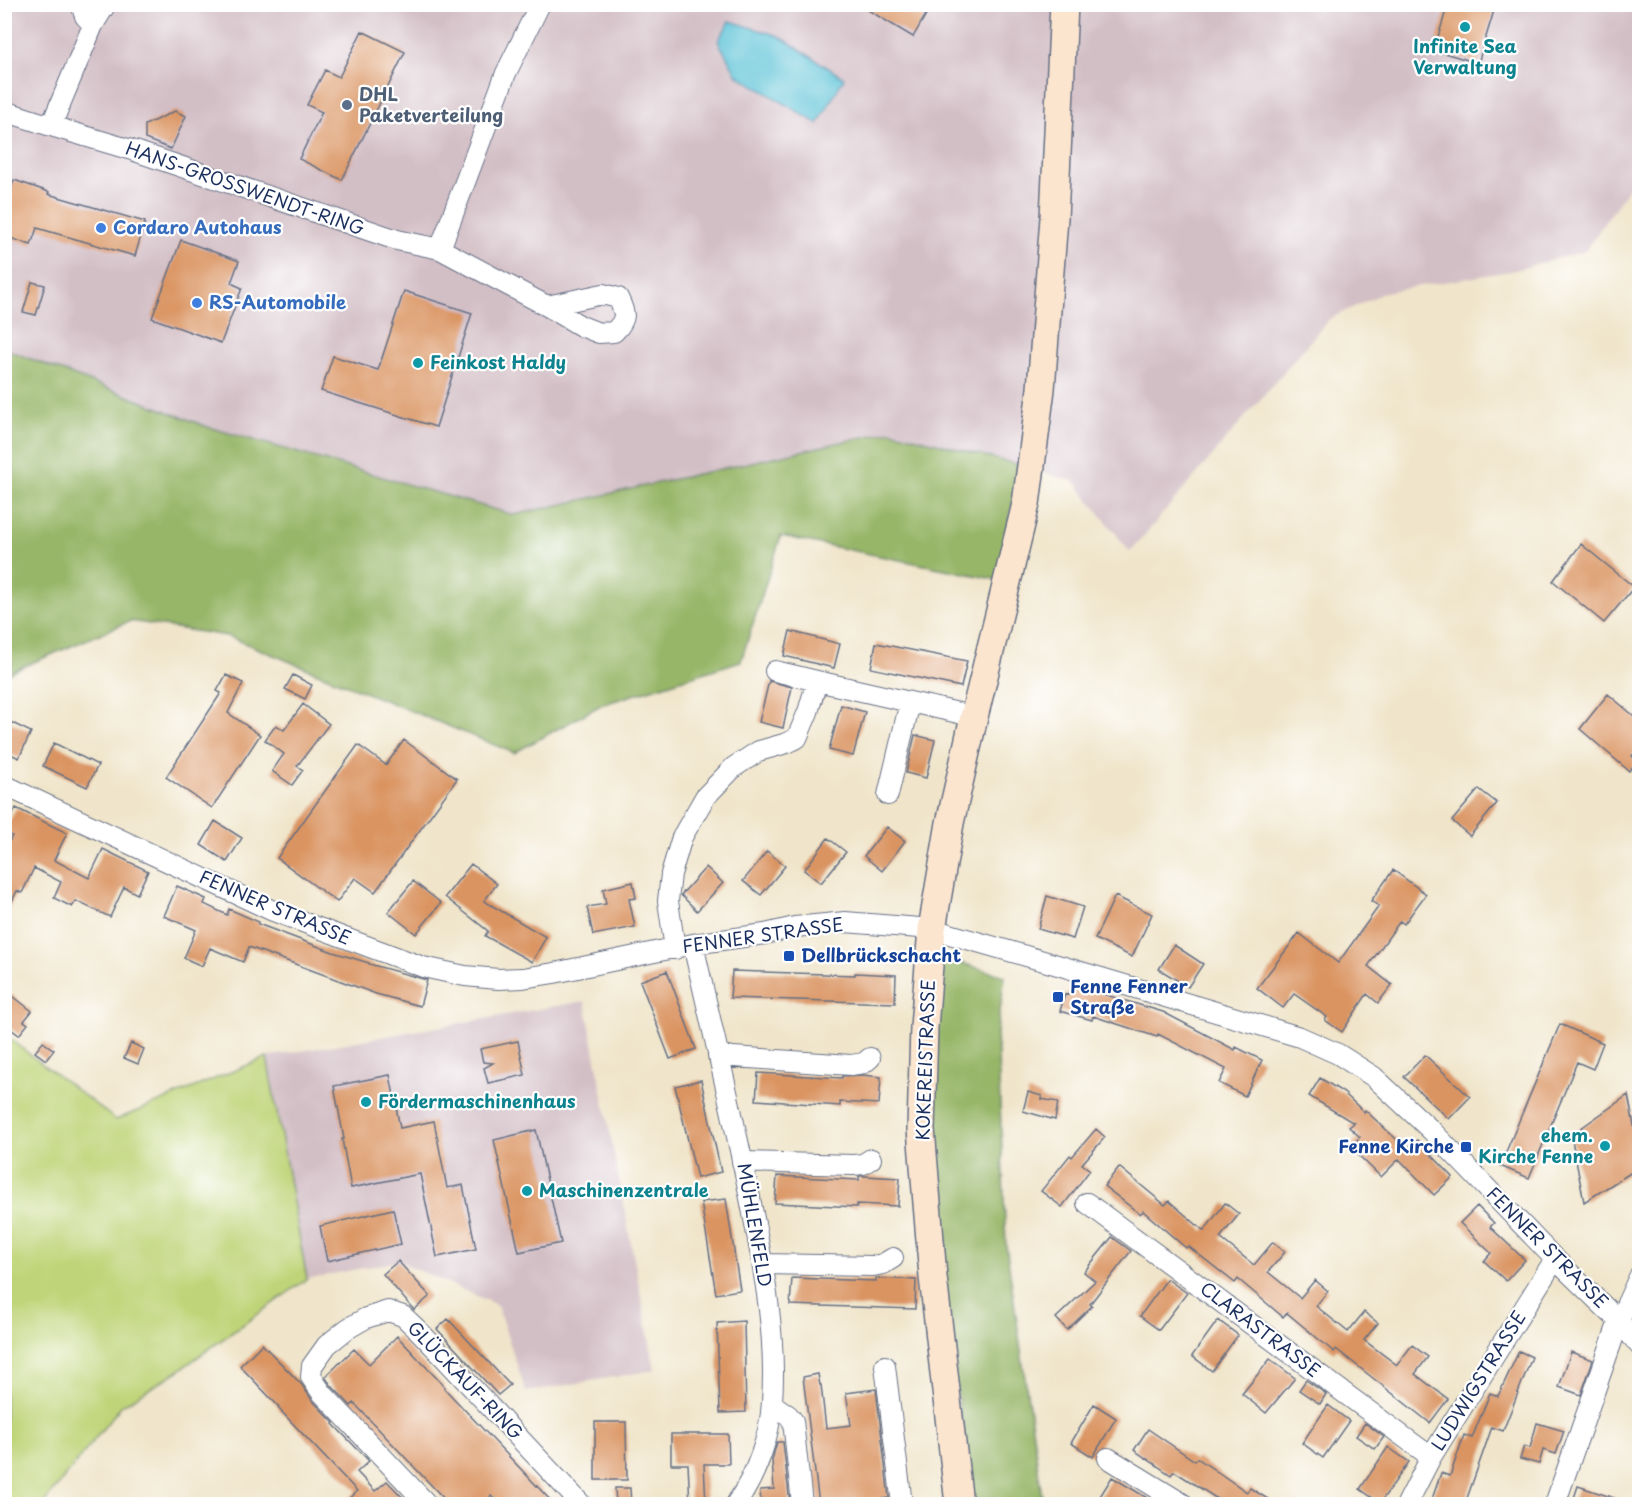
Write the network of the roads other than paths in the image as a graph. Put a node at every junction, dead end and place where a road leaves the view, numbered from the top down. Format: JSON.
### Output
{"nodes":[{"id":1,"x":81,"y":4,"type":"edge"},
{"id":2,"x":106,"y":4,"type":"edge"},
{"id":3,"x":540,"y":4,"type":"edge"},
{"id":4,"x":1064,"y":4,"type":"edge"},
{"id":5,"x":93,"y":25,"type":"junction"},
{"id":6,"x":4,"y":111,"type":"edge"},
{"id":7,"x":51,"y":126,"type":"junction"},
{"id":8,"x":440,"y":249,"type":"junction"},
{"id":9,"x":547,"y":306,"type":"dead end"},
{"id":10,"x":775,"y":671,"type":"dead end"},
{"id":11,"x":817,"y":681,"type":"junction"},
{"id":12,"x":910,"y":702,"type":"junction"},
{"id":13,"x":963,"y":714,"type":"dead end"},
{"id":14,"x":6,"y":789,"type":"edge"},
{"id":15,"x":888,"y":795,"type":"dead end"},
{"id":16,"x":932,"y":929,"type":"junction"},
{"id":17,"x":684,"y":946,"type":"junction"},
{"id":18,"x":718,"y":1056,"type":"junction"},
{"id":19,"x":870,"y":1058,"type":"dead end"},
{"id":20,"x":871,"y":1160,"type":"dead end"},
{"id":21,"x":742,"y":1162,"type":"junction"},
{"id":22,"x":1088,"y":1203,"type":"dead end"},
{"id":23,"x":893,"y":1258,"type":"dead end"},
{"id":24,"x":1555,"y":1259,"type":"junction"},
{"id":25,"x":763,"y":1264,"type":"junction"},
{"id":26,"x":1640,"y":1275,"type":"edge"},
{"id":27,"x":1619,"y":1321,"type":"junction"},
{"id":28,"x":1640,"y":1346,"type":"edge"},
{"id":29,"x":885,"y":1366,"type":"dead end"},
{"id":30,"x":772,"y":1404,"type":"junction"},
{"id":31,"x":1431,"y":1457,"type":"junction"},
{"id":32,"x":1108,"y":1458,"type":"dead end"},
{"id":33,"x":427,"y":1504,"type":"edge"},
{"id":34,"x":581,"y":1504,"type":"edge"},
{"id":35,"x":736,"y":1504,"type":"edge"},
{"id":36,"x":802,"y":1504,"type":"edge"},
{"id":37,"x":902,"y":1504,"type":"edge"},
{"id":38,"x":959,"y":1504,"type":"edge"},
{"id":39,"x":1184,"y":1504,"type":"edge"},
{"id":40,"x":1407,"y":1504,"type":"edge"},
{"id":41,"x":1556,"y":1504,"type":"edge"}],
"edges":[{"from":1,"to":5,"type":"street"},
{"from":2,"to":5,"type":"street"},
{"from":3,"to":8,"type":"street"},
{"from":4,"to":16,"type":"main road","name":"KOKEREISTRASSE"},
{"from":5,"to":7,"type":"street"},
{"from":6,"to":7,"type":"street","name":"HANS-GROSSWENDT-RING"},
{"from":7,"to":8,"type":"street","name":"HANS-GROSSWENDT-RING"},
{"from":8,"to":9,"type":"street","name":"HANS-GROSSWENDT-RING"},
{"from":10,"to":11,"type":"street"},
{"from":11,"to":12,"type":"street"},
{"from":11,"to":17,"type":"street","name":"MÜHLENFELD"},
{"from":12,"to":13,"type":"street"},
{"from":12,"to":15,"type":"street"},
{"from":14,"to":17,"type":"street","name":"FENNER STRASSE"},
{"from":16,"to":17,"type":"street","name":"FENNER STRASSE"},
{"from":16,"to":24,"type":"street","name":"FENNER STRASSE"},
{"from":16,"to":38,"type":"main road","name":"KOKEREISTRASSE"},
{"from":17,"to":18,"type":"street","name":"MÜHLENFELD"},
{"from":18,"to":19,"type":"street"},
{"from":18,"to":21,"type":"street","name":"MÜHLENFELD"},
{"from":20,"to":21,"type":"street"},
{"from":21,"to":25,"type":"street","name":"MÜHLENFELD"},
{"from":22,"to":31,"type":"street","name":"CLARASTRASSE"},
{"from":23,"to":25,"type":"street"},
{"from":24,"to":27,"type":"street","name":"FENNER STRASSE"},
{"from":24,"to":31,"type":"street","name":"LUDWIGSTRASSE"},
{"from":25,"to":30,"type":"street","name":"MÜHLENFELD"},
{"from":26,"to":27,"type":"street"},
{"from":27,"to":28,"type":"street","name":"FENNER STRASSE"},
{"from":27,"to":41,"type":"street"},
{"from":29,"to":37,"type":"street"},
{"from":30,"to":35,"type":"street","name":"MÜHLENFELD"},
{"from":30,"to":36,"type":"street"},
{"from":31,"to":40,"type":"street","name":"LUDWIGSTRASSE"},
{"from":32,"to":39,"type":"street"},
{"from":33,"to":34,"type":"street","name":"GLÜCKAUF-RING"}]}
